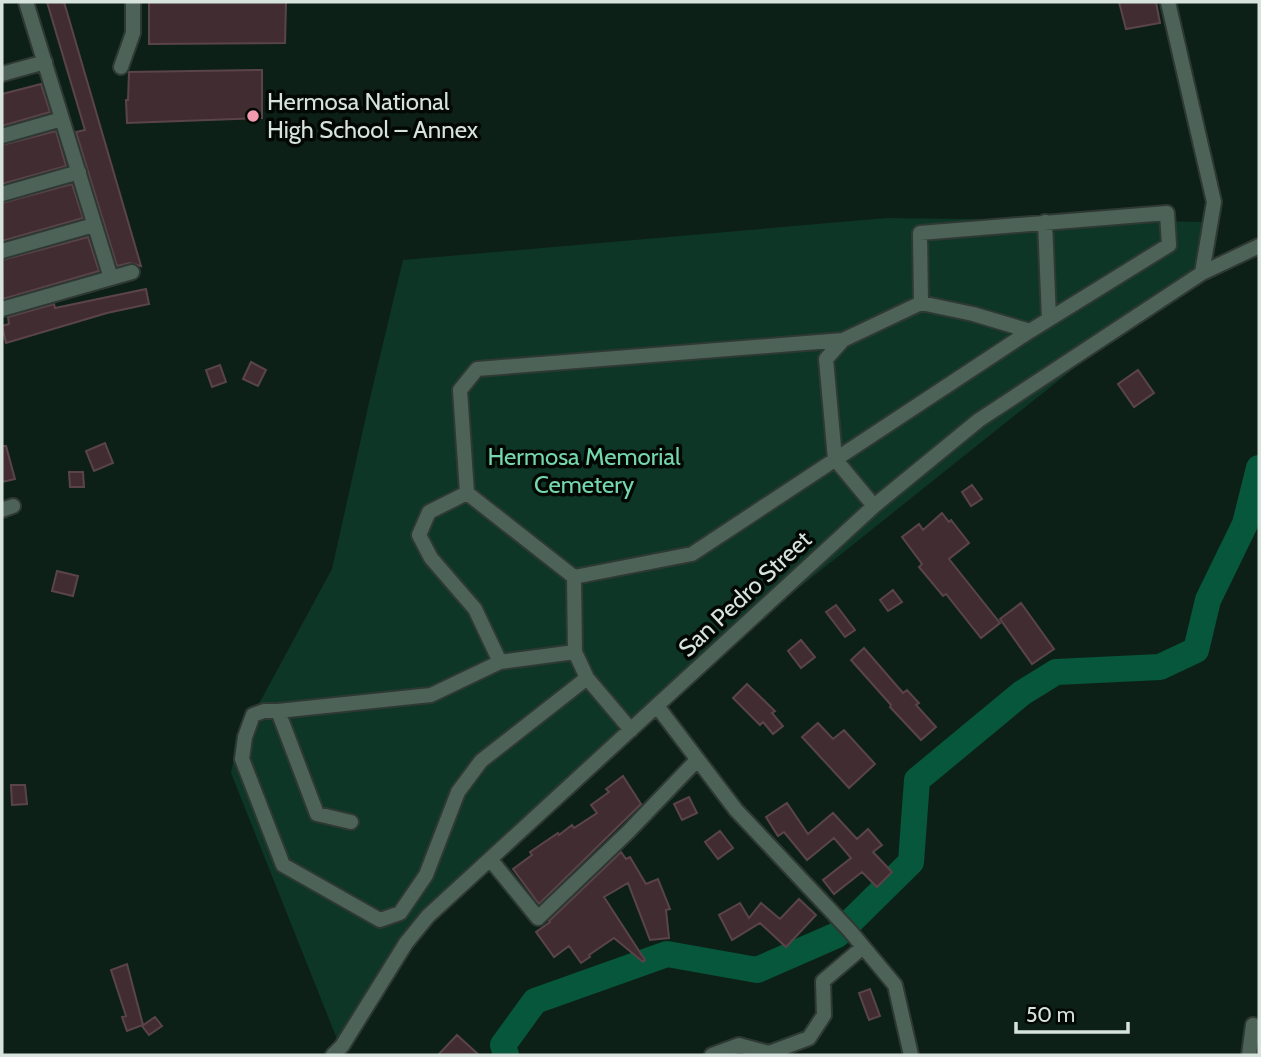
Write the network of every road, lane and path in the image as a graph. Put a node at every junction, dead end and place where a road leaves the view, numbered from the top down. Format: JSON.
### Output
{"nodes":[{"id":1,"x":26,"y":2,"type":"edge"},
{"id":2,"x":133,"y":2,"type":"edge"},
{"id":3,"x":1168,"y":2,"type":"edge"},
{"id":4,"x":45,"y":62,"type":"junction"},
{"id":5,"x":121,"y":67,"type":"dead end"},
{"id":6,"x":2,"y":74,"type":"edge"},
{"id":7,"x":62,"y":119,"type":"junction"},
{"id":8,"x":2,"y":136,"type":"edge"},
{"id":9,"x":79,"y":172,"type":"junction"},
{"id":10,"x":2,"y":194,"type":"edge"},
{"id":11,"x":1045,"y":222,"type":"junction"},
{"id":12,"x":94,"y":225,"type":"junction"},
{"id":13,"x":1259,"y":246,"type":"edge"},
{"id":14,"x":2,"y":251,"type":"edge"},
{"id":15,"x":132,"y":272,"type":"dead end"},
{"id":16,"x":1202,"y":273,"type":"junction"},
{"id":17,"x":111,"y":278,"type":"junction"},
{"id":18,"x":921,"y":303,"type":"junction"},
{"id":19,"x":2,"y":309,"type":"edge"},
{"id":20,"x":1049,"y":319,"type":"junction"},
{"id":21,"x":1030,"y":331,"type":"junction"},
{"id":22,"x":843,"y":340,"type":"junction"},
{"id":23,"x":813,"y":341,"type":"junction"},
{"id":24,"x":826,"y":359,"type":"junction"},
{"id":25,"x":835,"y":459,"type":"junction"},
{"id":26,"x":467,"y":493,"type":"junction"},
{"id":27,"x":874,"y":506,"type":"junction"},
{"id":28,"x":574,"y":577,"type":"junction"},
{"id":29,"x":575,"y":652,"type":"junction"},
{"id":30,"x":500,"y":662,"type":"junction"},
{"id":31,"x":587,"y":678,"type":"junction"},
{"id":32,"x":657,"y":706,"type":"junction"},
{"id":33,"x":278,"y":710,"type":"junction"},
{"id":34,"x":631,"y":730,"type":"junction"},
{"id":35,"x":697,"y":760,"type":"junction"},
{"id":36,"x":351,"y":822,"type":"dead end"},
{"id":37,"x":490,"y":859,"type":"junction"},
{"id":38,"x":863,"y":947,"type":"junction"},
{"id":39,"x":1253,"y":1026,"type":"dead end"},
{"id":40,"x":332,"y":1055,"type":"edge"},
{"id":41,"x":712,"y":1055,"type":"edge"},
{"id":42,"x":911,"y":1055,"type":"edge"},
{"id":43,"x":1249,"y":1055,"type":"edge"}],
"edges":[{"from":1,"to":4,"type":"street"},
{"from":2,"to":5,"type":"street"},
{"from":3,"to":16,"type":"street"},
{"from":4,"to":6,"type":"street"},
{"from":4,"to":7,"type":"street"},
{"from":7,"to":8,"type":"street"},
{"from":7,"to":9,"type":"street"},
{"from":9,"to":10,"type":"street"},
{"from":9,"to":12,"type":"street"},
{"from":11,"to":18,"type":"street"},
{"from":11,"to":20,"type":"street"},
{"from":11,"to":20,"type":"street"},
{"from":12,"to":14,"type":"street"},
{"from":12,"to":17,"type":"street"},
{"from":13,"to":16,"type":"street","name":"San Pedro Street"},
{"from":15,"to":17,"type":"street"},
{"from":16,"to":27,"type":"street","name":"San Pedro Street"},
{"from":17,"to":19,"type":"street"},
{"from":18,"to":21,"type":"street"},
{"from":18,"to":22,"type":"street"},
{"from":20,"to":21,"type":"street"},
{"from":21,"to":25,"type":"street"},
{"from":22,"to":23,"type":"street"},
{"from":22,"to":24,"type":"street"},
{"from":23,"to":24,"type":"street"},
{"from":23,"to":26,"type":"street"},
{"from":24,"to":25,"type":"street"},
{"from":25,"to":27,"type":"street"},
{"from":25,"to":28,"type":"street"},
{"from":26,"to":28,"type":"street"},
{"from":26,"to":30,"type":"street"},
{"from":27,"to":32,"type":"street","name":"San Pedro Street"},
{"from":28,"to":29,"type":"street"},
{"from":29,"to":30,"type":"street"},
{"from":29,"to":31,"type":"street"},
{"from":30,"to":33,"type":"street"},
{"from":31,"to":33,"type":"street"},
{"from":31,"to":34,"type":"street"},
{"from":32,"to":34,"type":"street","name":"San Pedro Street"},
{"from":32,"to":35,"type":"street"},
{"from":33,"to":36,"type":"street"},
{"from":34,"to":37,"type":"street","name":"San Pedro Street"},
{"from":35,"to":37,"type":"street"},
{"from":35,"to":38,"type":"street"},
{"from":37,"to":40,"type":"street","name":"San Pedro Street"},
{"from":38,"to":41,"type":"street"},
{"from":38,"to":42,"type":"street"},
{"from":39,"to":43,"type":"street"}]}
